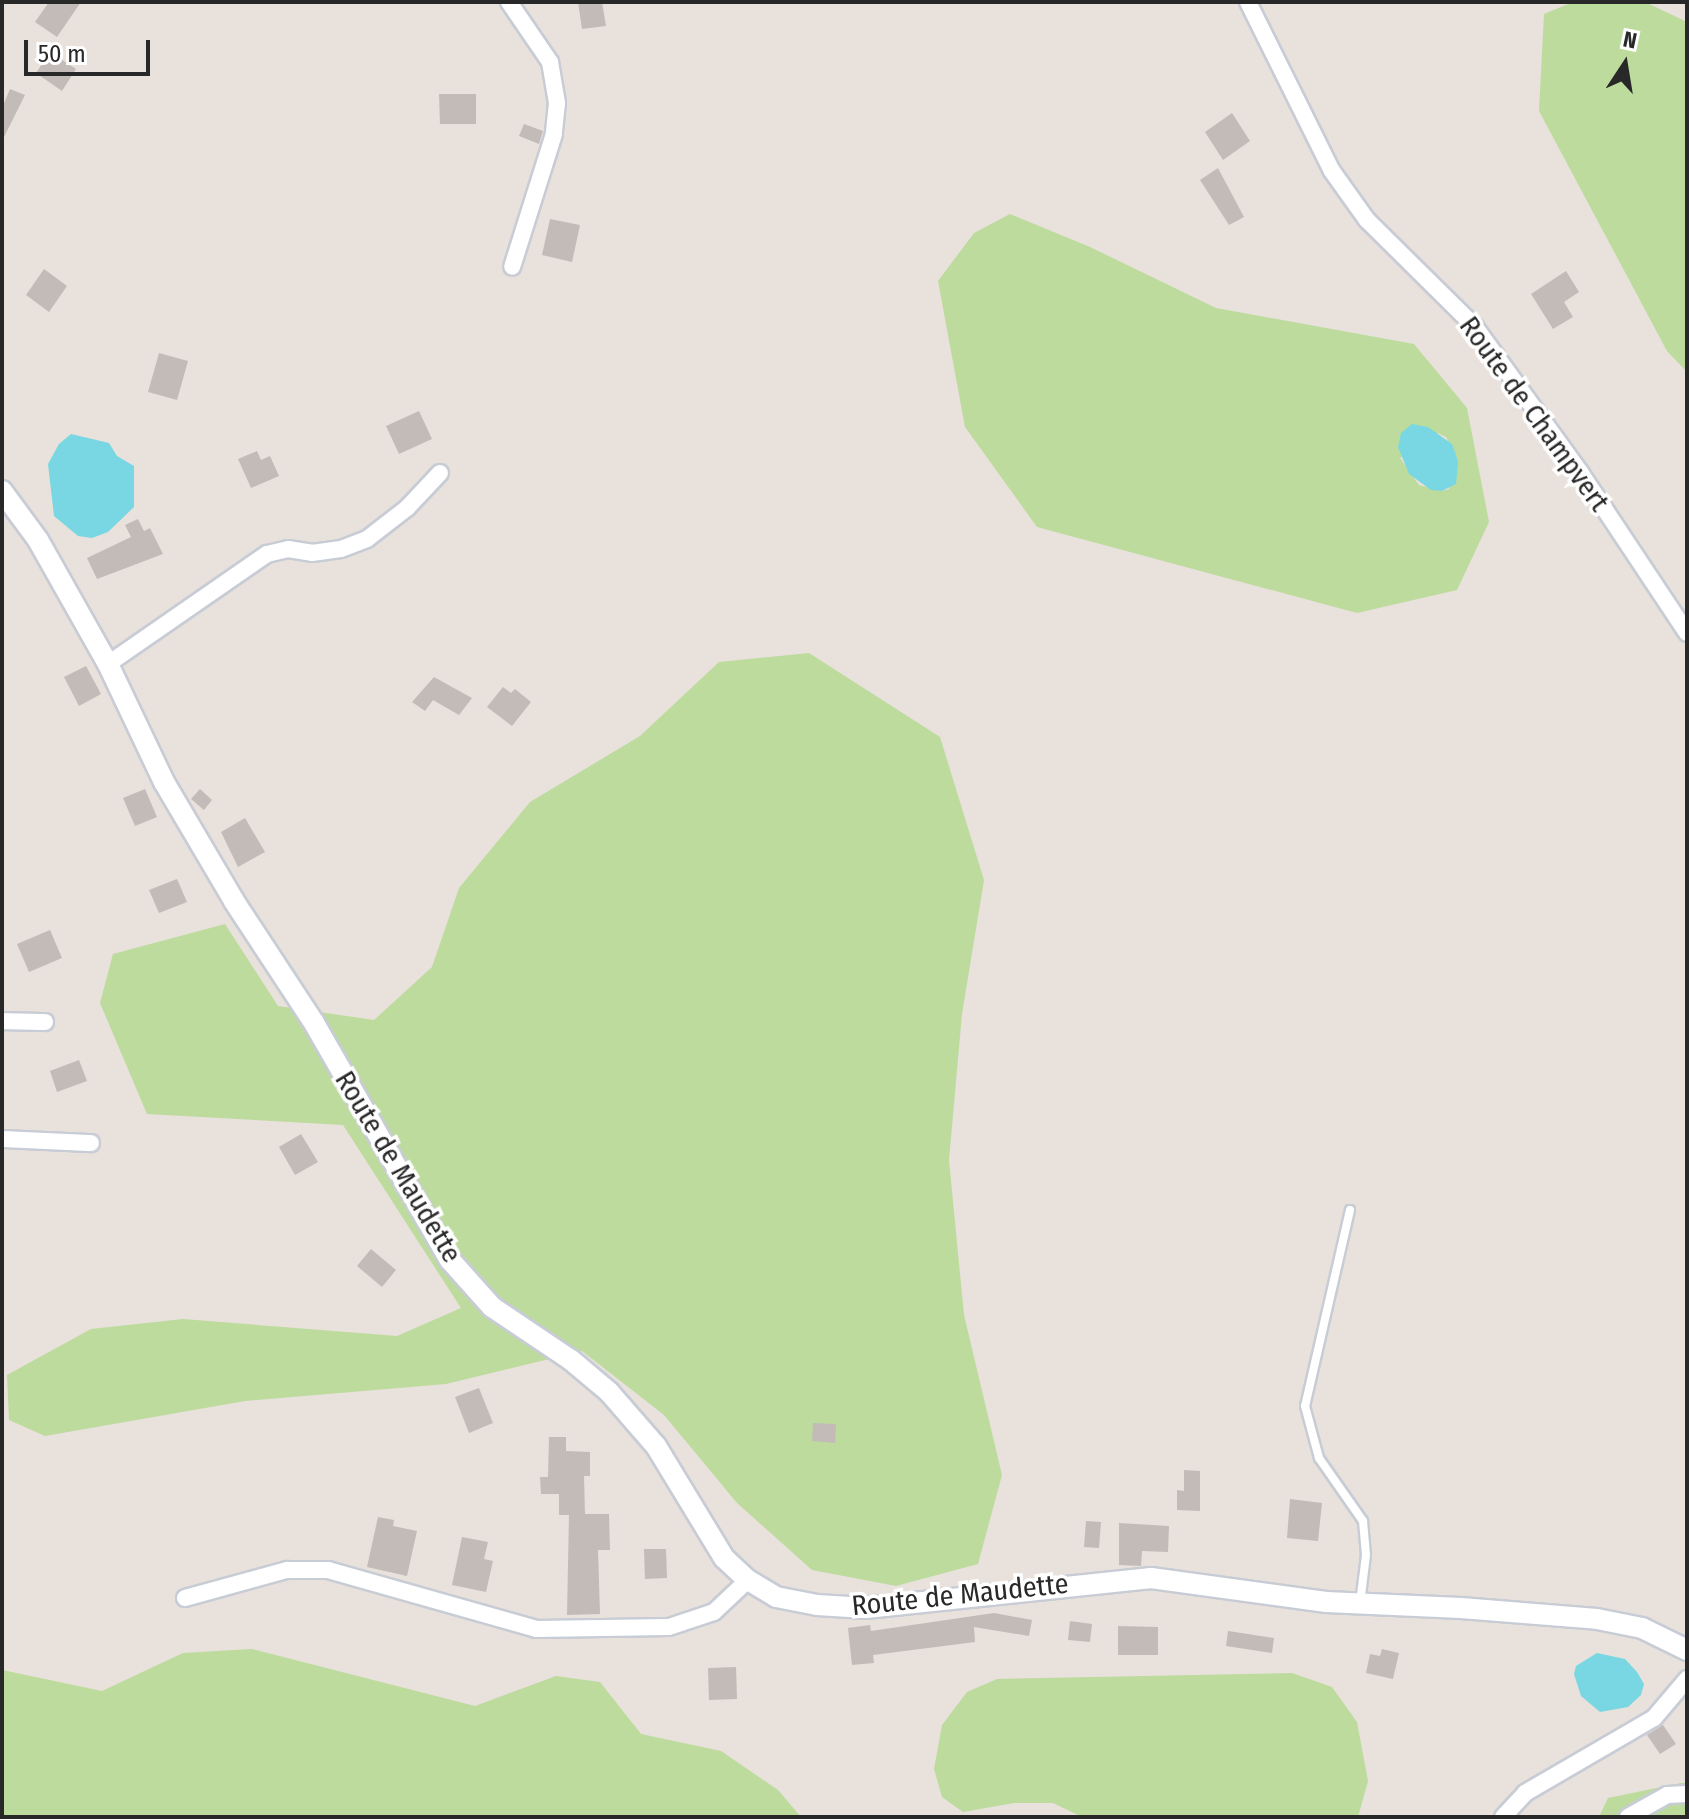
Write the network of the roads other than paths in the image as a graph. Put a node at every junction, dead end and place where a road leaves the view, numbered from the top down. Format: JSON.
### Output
{"nodes":[{"id":1,"x":509,"y":2,"type":"edge"},
{"id":2,"x":1248,"y":2,"type":"edge"},
{"id":3,"x":512,"y":267,"type":"dead end"},
{"id":4,"x":440,"y":473,"type":"dead end"},
{"id":5,"x":2,"y":491,"type":"edge"},
{"id":6,"x":1687,"y":633,"type":"edge"},
{"id":7,"x":108,"y":664,"type":"junction"},
{"id":8,"x":2,"y":1021,"type":"edge"},
{"id":9,"x":45,"y":1022,"type":"dead end"},
{"id":10,"x":2,"y":1139,"type":"edge"},
{"id":11,"x":91,"y":1143,"type":"dead end"},
{"id":12,"x":1350,"y":1210,"type":"dead end"},
{"id":13,"x":748,"y":1580,"type":"junction"},
{"id":14,"x":185,"y":1598,"type":"dead end"},
{"id":15,"x":1359,"y":1603,"type":"junction"},
{"id":16,"x":1687,"y":1650,"type":"edge"},
{"id":17,"x":1687,"y":1679,"type":"edge"},
{"id":18,"x":1687,"y":1794,"type":"edge"},
{"id":19,"x":1503,"y":1817,"type":"edge"},
{"id":20,"x":1628,"y":1817,"type":"edge"}],
"edges":[{"from":1,"to":3,"type":"street"},
{"from":2,"to":6,"type":"street","name":"Route de Champvert"},
{"from":4,"to":7,"type":"street"},
{"from":5,"to":7,"type":"street","name":"Route de Maudette"},
{"from":7,"to":13,"type":"street","name":"Route de Maudette"},
{"from":8,"to":9,"type":"street"},
{"from":10,"to":11,"type":"street"},
{"from":12,"to":15,"type":"lane"},
{"from":13,"to":14,"type":"street"},
{"from":13,"to":15,"type":"street","name":"Route de Maudette"},
{"from":15,"to":16,"type":"street","name":"Route de Maudette"},
{"from":17,"to":19,"type":"street"},
{"from":18,"to":20,"type":"street"}]}
